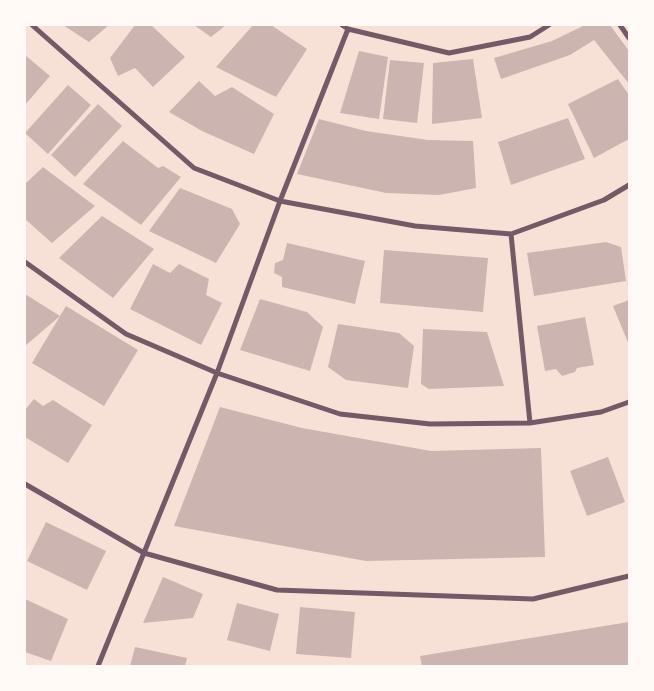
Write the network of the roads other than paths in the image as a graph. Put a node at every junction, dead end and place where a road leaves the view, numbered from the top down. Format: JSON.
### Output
{"nodes":[{"id":1,"x":32,"y":25,"type":"edge"},
{"id":2,"x":342,"y":25,"type":"edge"},
{"id":3,"x":549,"y":25,"type":"edge"},
{"id":4,"x":620,"y":25,"type":"edge"},
{"id":5,"x":348,"y":29,"type":"junction"},
{"id":6,"x":629,"y":38,"type":"edge"},
{"id":7,"x":629,"y":185,"type":"edge"},
{"id":8,"x":280,"y":201,"type":"junction"},
{"id":9,"x":511,"y":234,"type":"junction"},
{"id":10,"x":25,"y":262,"type":"edge"},
{"id":11,"x":217,"y":373,"type":"junction"},
{"id":12,"x":629,"y":402,"type":"edge"},
{"id":13,"x":530,"y":423,"type":"junction"},
{"id":14,"x":25,"y":484,"type":"edge"},
{"id":15,"x":144,"y":554,"type":"junction"},
{"id":16,"x":629,"y":576,"type":"edge"},
{"id":17,"x":98,"y":666,"type":"edge"}],
"edges":[{"from":1,"to":8,"type":"street"},
{"from":2,"to":5,"type":"street"},
{"from":3,"to":5,"type":"street"},
{"from":4,"to":6,"type":"street"},
{"from":5,"to":8,"type":"street"},
{"from":7,"to":9,"type":"street"},
{"from":8,"to":9,"type":"street"},
{"from":8,"to":11,"type":"street"},
{"from":9,"to":13,"type":"street"},
{"from":10,"to":11,"type":"street"},
{"from":11,"to":13,"type":"street"},
{"from":11,"to":15,"type":"street"},
{"from":12,"to":13,"type":"street"},
{"from":14,"to":15,"type":"street"},
{"from":15,"to":16,"type":"street"},
{"from":15,"to":17,"type":"street"}]}
